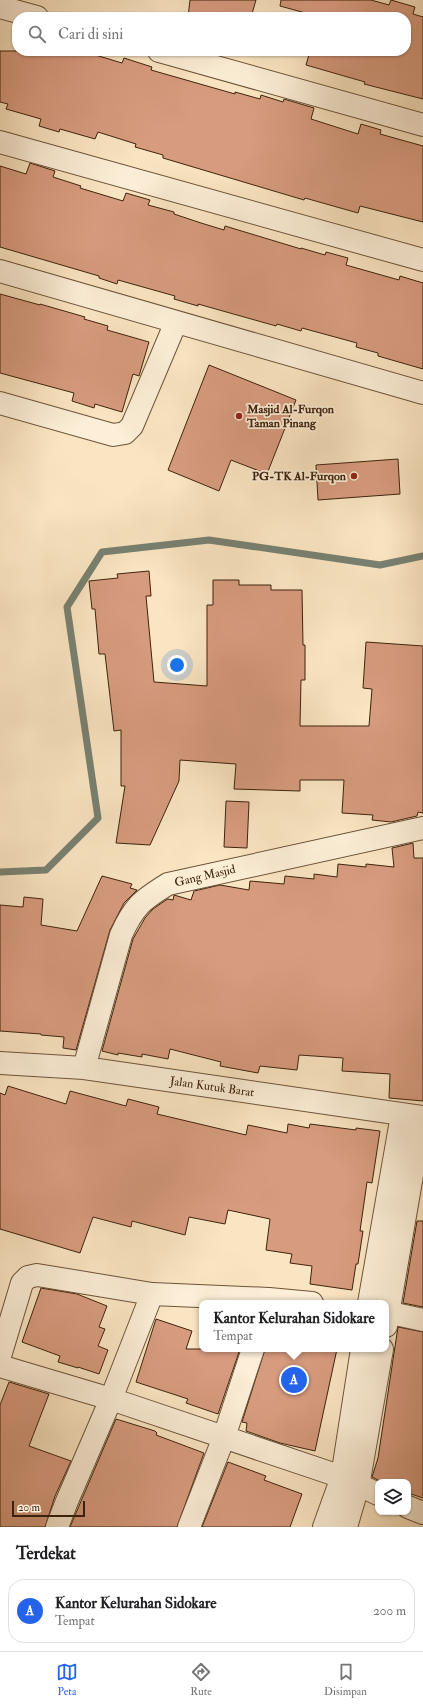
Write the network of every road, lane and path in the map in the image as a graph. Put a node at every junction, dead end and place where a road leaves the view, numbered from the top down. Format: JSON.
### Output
{"nodes":[{"id":1,"x":0,"y":7,"type":"edge"},
{"id":2,"x":18,"y":12,"type":"edge"},
{"id":3,"x":177,"y":56,"type":"edge"},
{"id":4,"x":423,"y":125,"type":"edge"},
{"id":5,"x":0,"y":142,"type":"edge"},
{"id":6,"x":423,"y":260,"type":"edge"},
{"id":7,"x":0,"y":271,"type":"edge"},
{"id":8,"x":176,"y":322,"type":"junction"},
{"id":9,"x":423,"y":393,"type":"edge"},
{"id":10,"x":0,"y":403,"type":"edge"},
{"id":11,"x":423,"y":828,"type":"edge"},
{"id":12,"x":0,"y":1062,"type":"edge"},
{"id":13,"x":84,"y":1068,"type":"junction"},
{"id":14,"x":416,"y":1116,"type":"edge"},
{"id":15,"x":152,"y":1294,"type":"junction"},
{"id":16,"x":252,"y":1300,"type":"edge"},
{"id":17,"x":384,"y":1300,"type":"edge"},
{"id":18,"x":389,"y":1314,"type":"edge"},
{"id":19,"x":423,"y":1320,"type":"edge"},
{"id":20,"x":252,"y":1352,"type":"edge"},
{"id":21,"x":362,"y":1352,"type":"edge"},
{"id":22,"x":381,"y":1352,"type":"edge"},
{"id":23,"x":0,"y":1356,"type":"edge"},
{"id":24,"x":0,"y":1366,"type":"edge"},
{"id":25,"x":111,"y":1399,"type":"junction"},
{"id":26,"x":224,"y":1437,"type":"junction"},
{"id":27,"x":350,"y":1481,"type":"junction"},
{"id":28,"x":375,"y":1493,"type":"edge"},
{"id":29,"x":411,"y":1508,"type":"edge"},
{"id":30,"x":423,"y":1514,"type":"edge"},
{"id":31,"x":57,"y":1527,"type":"edge"},
{"id":32,"x":189,"y":1527,"type":"edge"},
{"id":33,"x":324,"y":1527,"type":"edge"},
{"id":34,"x":346,"y":1527,"type":"edge"}],
"edges":[{"from":1,"to":2,"type":"street"},
{"from":3,"to":4,"type":"street"},
{"from":5,"to":6,"type":"street"},
{"from":7,"to":8,"type":"street"},
{"from":8,"to":9,"type":"street"},
{"from":8,"to":10,"type":"street"},
{"from":11,"to":13,"type":"street","name":"Gang Masjid"},
{"from":12,"to":13,"type":"street","name":"Jalan Kutuk Barat"},
{"from":13,"to":14,"type":"street","name":"Jalan Kutuk Barat"},
{"from":14,"to":17,"type":"street"},
{"from":15,"to":16,"type":"street"},
{"from":15,"to":23,"type":"street"},
{"from":15,"to":25,"type":"street"},
{"from":18,"to":19,"type":"street"},
{"from":20,"to":26,"type":"street"},
{"from":21,"to":27,"type":"street"},
{"from":22,"to":27,"type":"street"},
{"from":24,"to":25,"type":"street"},
{"from":25,"to":26,"type":"street"},
{"from":25,"to":31,"type":"street"},
{"from":26,"to":27,"type":"street"},
{"from":26,"to":32,"type":"street"},
{"from":27,"to":28,"type":"street"},
{"from":27,"to":33,"type":"street"},
{"from":27,"to":34,"type":"street"},
{"from":29,"to":30,"type":"street"}]}
